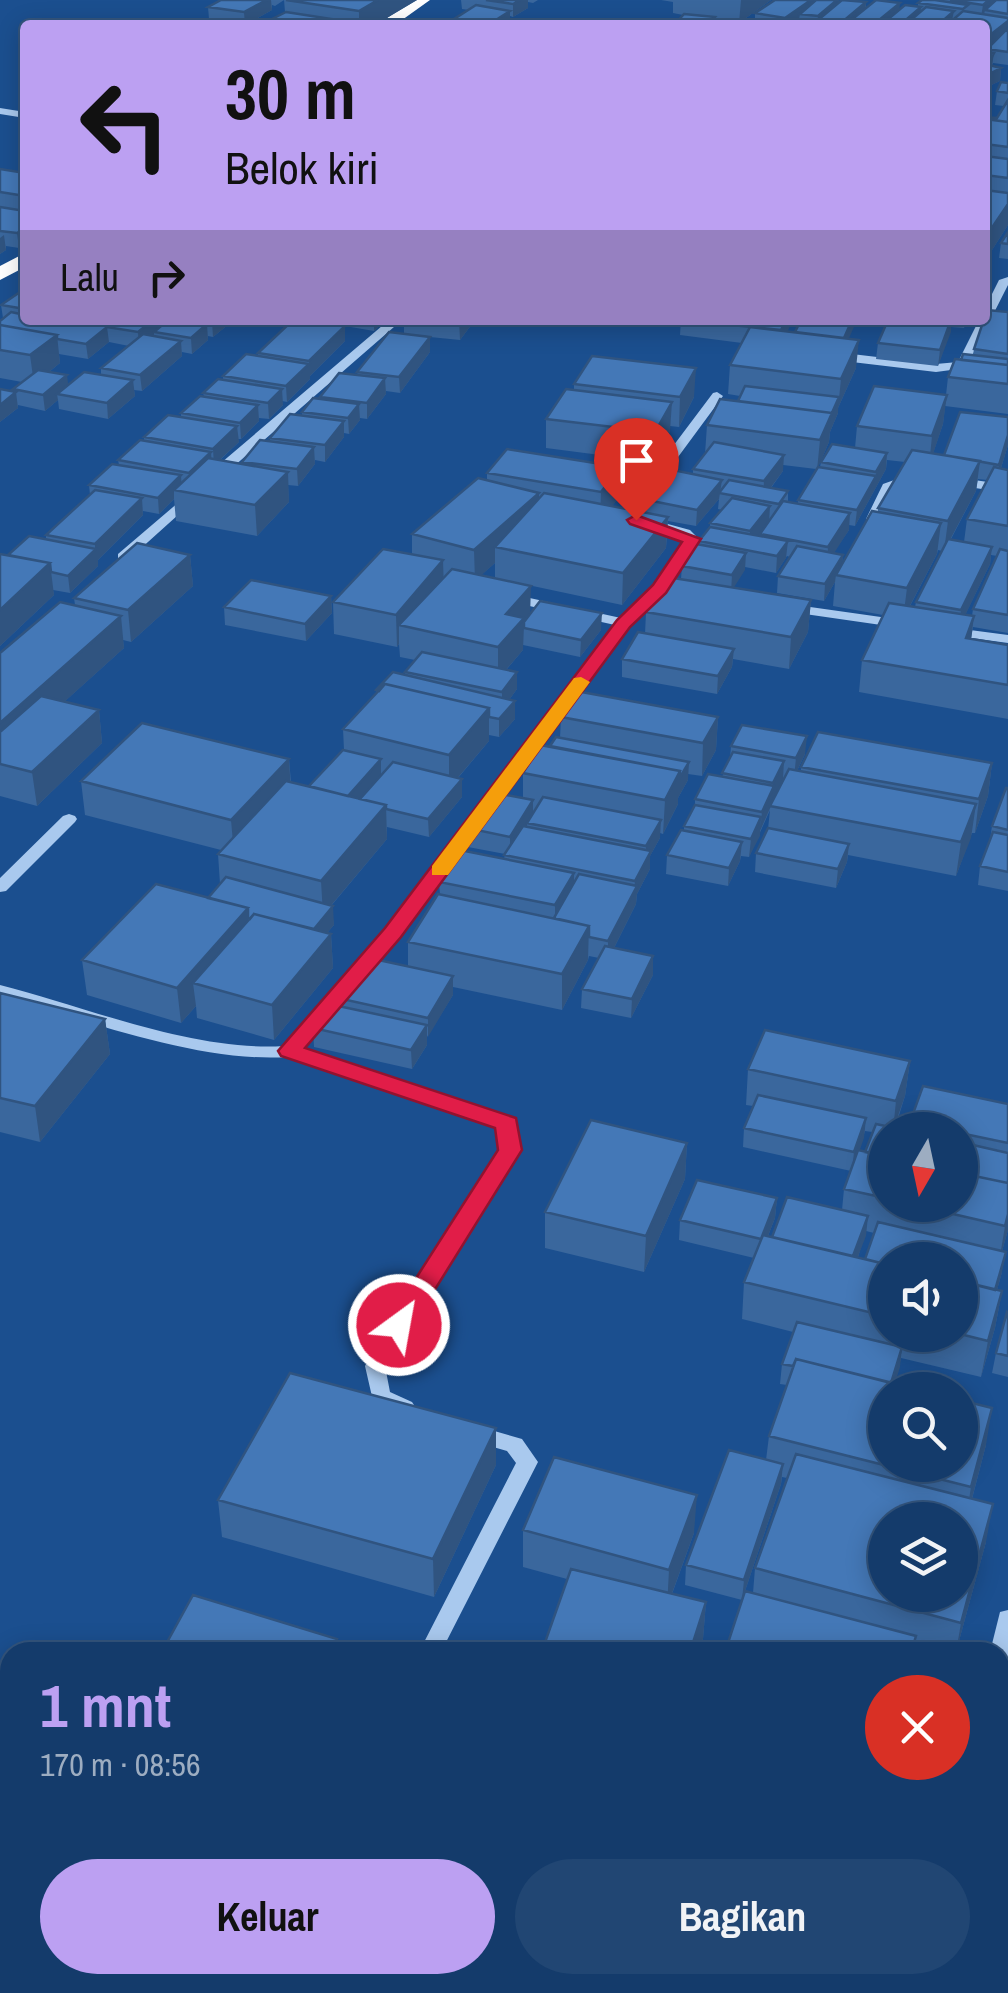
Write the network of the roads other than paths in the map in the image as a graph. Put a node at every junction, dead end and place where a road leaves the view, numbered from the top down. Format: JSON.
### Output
{"nodes":[{"id":1,"x":422,"y":0,"type":"edge"},
{"id":2,"x":392,"y":20,"type":"edge"},
{"id":3,"x":1006,"y":280,"type":"edge"},
{"id":4,"x":990,"y":313,"type":"edge"},
{"id":5,"x":390,"y":325,"type":"edge"},
{"id":6,"x":984,"y":325,"type":"edge"},
{"id":7,"x":817,"y":354,"type":"edge"},
{"id":8,"x":717,"y":396,"type":"edge"},
{"id":9,"x":1008,"y":490,"type":"edge"},
{"id":10,"x":874,"y":519,"type":"edge"},
{"id":11,"x":112,"y":566,"type":"edge"},
{"id":12,"x":660,"y":589,"type":"junction"},
{"id":13,"x":679,"y":592,"type":"edge"},
{"id":14,"x":493,"y":594,"type":"edge"},
{"id":15,"x":773,"y":605,"type":"edge"},
{"id":16,"x":624,"y":624,"type":"junction"},
{"id":17,"x":919,"y":626,"type":"edge"},
{"id":18,"x":936,"y":629,"type":"edge"},
{"id":19,"x":1008,"y":639,"type":"edge"},
{"id":20,"x":69,"y":818,"type":"dead end"},
{"id":21,"x":0,"y":887,"type":"edge"},
{"id":22,"x":0,"y":990,"type":"edge"},
{"id":23,"x":289,"y":1051,"type":"junction"},
{"id":24,"x":423,"y":1416,"type":"edge"},
{"id":25,"x":457,"y":1429,"type":"edge"},
{"id":26,"x":435,"y":1642,"type":"edge"}],
"edges":[{"from":1,"to":2,"type":"highway"},
{"from":3,"to":4,"type":"street"},
{"from":5,"to":11,"type":"street"},
{"from":6,"to":7,"type":"street"},
{"from":8,"to":12,"type":"street"},
{"from":9,"to":10,"type":"street"},
{"from":12,"to":13,"type":"street"},
{"from":12,"to":16,"type":"street"},
{"from":14,"to":16,"type":"street"},
{"from":15,"to":17,"type":"street"},
{"from":16,"to":23,"type":"street"},
{"from":18,"to":19,"type":"street"},
{"from":20,"to":21,"type":"street"},
{"from":22,"to":23,"type":"street"},
{"from":23,"to":24,"type":"street"},
{"from":25,"to":26,"type":"street"}]}
